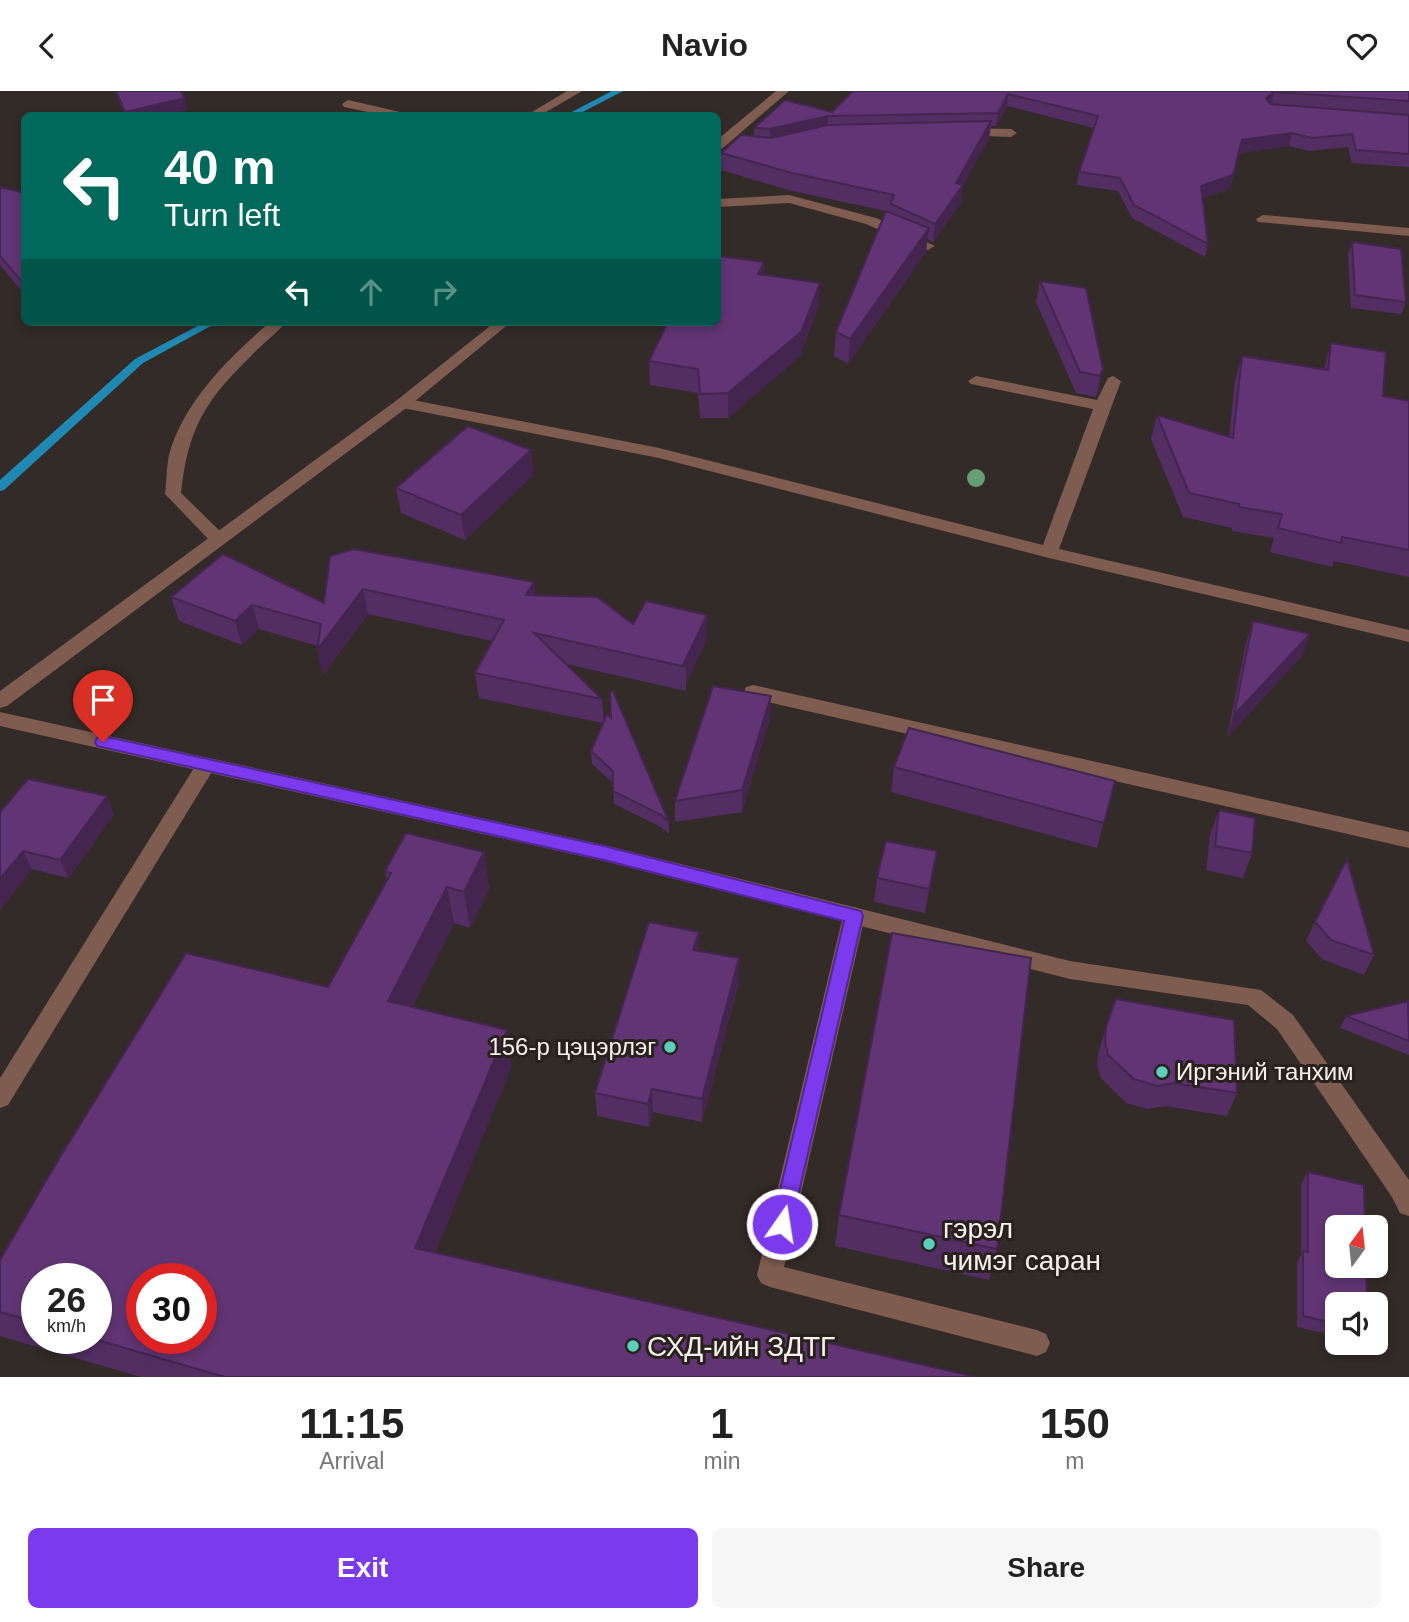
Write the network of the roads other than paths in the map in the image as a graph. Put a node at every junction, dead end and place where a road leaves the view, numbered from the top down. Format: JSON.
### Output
{"nodes":[{"id":1,"x":576,"y":91,"type":"edge"},
{"id":2,"x":783,"y":91,"type":"edge"},
{"id":3,"x":346,"y":97,"type":"edge"},
{"id":4,"x":356,"y":112,"type":"edge"},
{"id":5,"x":388,"y":112,"type":"edge"},
{"id":6,"x":538,"y":112,"type":"edge"},
{"id":7,"x":1011,"y":133,"type":"dead end"},
{"id":8,"x":947,"y":134,"type":"edge"},
{"id":9,"x":721,"y":142,"type":"edge"},
{"id":10,"x":721,"y":144,"type":"edge"},
{"id":11,"x":739,"y":146,"type":"edge"},
{"id":12,"x":721,"y":203,"type":"edge"},
{"id":13,"x":1263,"y":219,"type":"dead end"},
{"id":14,"x":1409,"y":232,"type":"edge"},
{"id":15,"x":928,"y":246,"type":"edge"},
{"id":16,"x":274,"y":326,"type":"edge"},
{"id":17,"x":499,"y":326,"type":"edge"},
{"id":18,"x":976,"y":381,"type":"dead end"},
{"id":19,"x":1114,"y":381,"type":"dead end"},
{"id":20,"x":403,"y":403,"type":"junction"},
{"id":21,"x":1101,"y":407,"type":"junction"},
{"id":22,"x":219,"y":540,"type":"junction"},
{"id":23,"x":1049,"y":552,"type":"junction"},
{"id":24,"x":1409,"y":636,"type":"edge"},
{"id":25,"x":752,"y":692,"type":"edge"},
{"id":26,"x":0,"y":701,"type":"edge"},
{"id":27,"x":0,"y":719,"type":"edge"},
{"id":28,"x":206,"y":765,"type":"junction"},
{"id":29,"x":1409,"y":841,"type":"edge"},
{"id":30,"x":854,"y":916,"type":"junction"},
{"id":31,"x":0,"y":1098,"type":"edge"},
{"id":32,"x":1409,"y":1205,"type":"edge"},
{"id":33,"x":1037,"y":1343,"type":"dead end"}],
"edges":[{"from":1,"to":6,"type":"street"},
{"from":2,"to":9,"type":"street"},
{"from":3,"to":4,"type":"street"},
{"from":3,"to":5,"type":"street"},
{"from":7,"to":8,"type":"street"},
{"from":10,"to":11,"type":"street"},
{"from":12,"to":15,"type":"street"},
{"from":13,"to":14,"type":"street"},
{"from":16,"to":22,"type":"street"},
{"from":17,"to":20,"type":"street"},
{"from":18,"to":21,"type":"street"},
{"from":19,"to":21,"type":"street"},
{"from":20,"to":22,"type":"street"},
{"from":20,"to":23,"type":"street"},
{"from":21,"to":23,"type":"street"},
{"from":22,"to":26,"type":"street"},
{"from":23,"to":24,"type":"street"},
{"from":25,"to":29,"type":"street"},
{"from":27,"to":28,"type":"street"},
{"from":28,"to":30,"type":"street"},
{"from":28,"to":31,"type":"street"},
{"from":30,"to":32,"type":"street"},
{"from":30,"to":33,"type":"street"}]}
